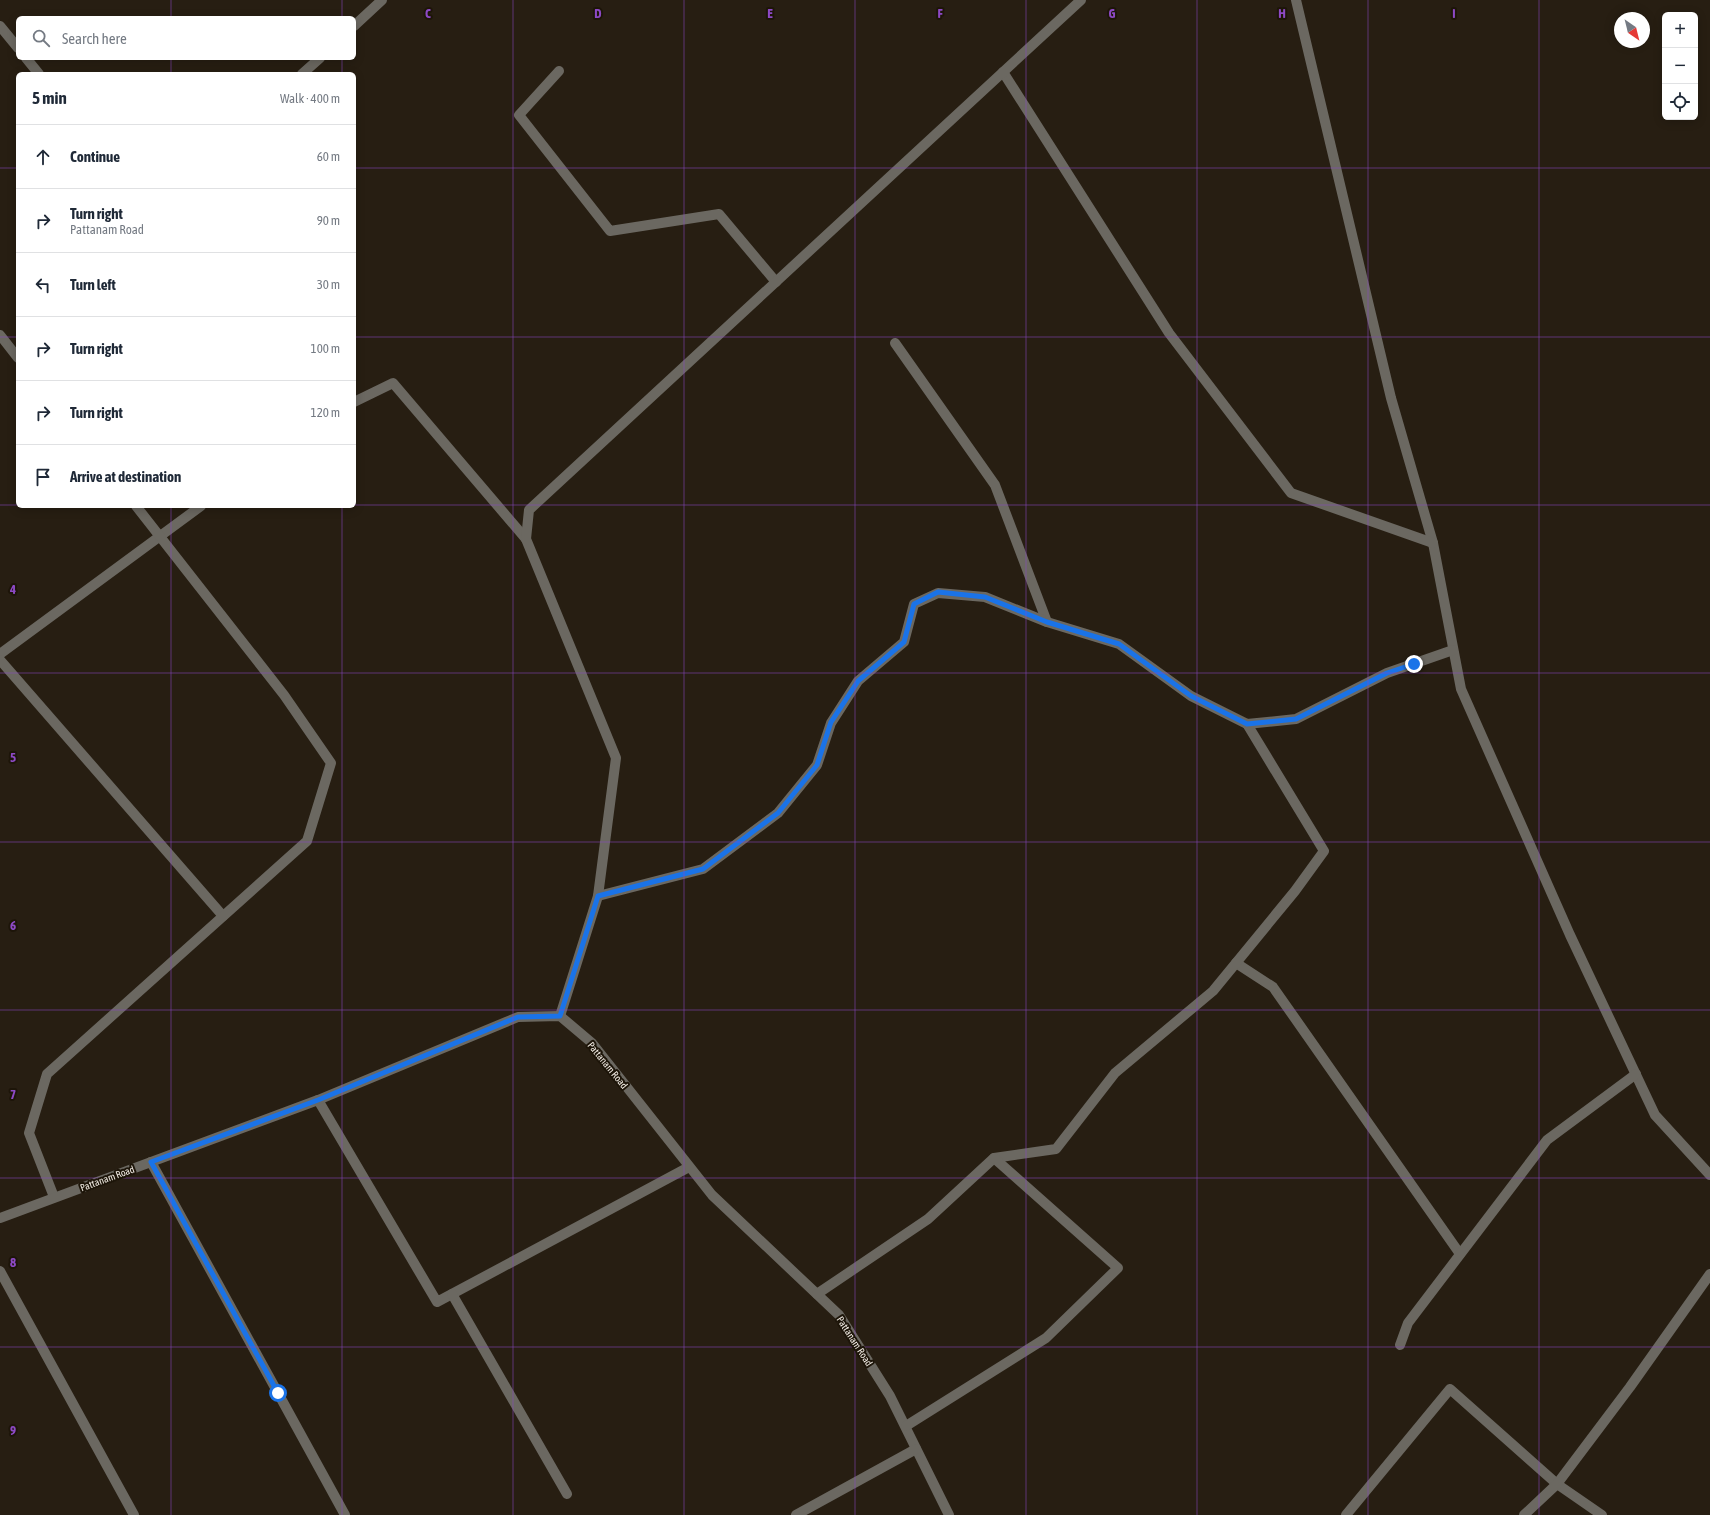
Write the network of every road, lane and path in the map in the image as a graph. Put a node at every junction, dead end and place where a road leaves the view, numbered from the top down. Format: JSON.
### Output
{"nodes":[{"id":1,"x":382,"y":0,"type":"edge"},
{"id":2,"x":1080,"y":0,"type":"edge"},
{"id":3,"x":1296,"y":0,"type":"edge"},
{"id":4,"x":356,"y":24,"type":"edge"},
{"id":5,"x":0,"y":26,"type":"edge"},
{"id":6,"x":16,"y":46,"type":"edge"},
{"id":7,"x":28,"y":60,"type":"edge"},
{"id":8,"x":318,"y":60,"type":"edge"},
{"id":9,"x":37,"y":72,"type":"edge"},
{"id":10,"x":304,"y":72,"type":"edge"},
{"id":11,"x":559,"y":72,"type":"dead end"},
{"id":12,"x":1003,"y":72,"type":"junction"},
{"id":13,"x":776,"y":282,"type":"junction"},
{"id":14,"x":0,"y":335,"type":"edge"},
{"id":15,"x":895,"y":343,"type":"dead end"},
{"id":16,"x":16,"y":355,"type":"edge"},
{"id":17,"x":356,"y":401,"type":"edge"},
{"id":18,"x":138,"y":508,"type":"edge"},
{"id":19,"x":198,"y":508,"type":"edge"},
{"id":20,"x":160,"y":536,"type":"junction"},
{"id":21,"x":526,"y":539,"type":"junction"},
{"id":22,"x":1433,"y":543,"type":"junction"},
{"id":23,"x":1047,"y":622,"type":"junction"},
{"id":24,"x":1453,"y":650,"type":"junction"},
{"id":25,"x":0,"y":654,"type":"edge"},
{"id":26,"x":0,"y":660,"type":"edge"},
{"id":27,"x":1247,"y":724,"type":"junction"},
{"id":28,"x":598,"y":896,"type":"junction"},
{"id":29,"x":223,"y":916,"type":"junction"},
{"id":30,"x":1236,"y":963,"type":"junction"},
{"id":31,"x":560,"y":1016,"type":"junction"},
{"id":32,"x":1636,"y":1074,"type":"junction"},
{"id":33,"x":318,"y":1100,"type":"junction"},
{"id":34,"x":994,"y":1158,"type":"junction"},
{"id":35,"x":151,"y":1162,"type":"junction"},
{"id":36,"x":689,"y":1167,"type":"junction"},
{"id":37,"x":1710,"y":1175,"type":"edge"},
{"id":38,"x":54,"y":1198,"type":"junction"},
{"id":39,"x":0,"y":1218,"type":"edge"},
{"id":40,"x":1460,"y":1254,"type":"junction"},
{"id":41,"x":0,"y":1271,"type":"edge"},
{"id":42,"x":1710,"y":1274,"type":"edge"},
{"id":43,"x":452,"y":1294,"type":"junction"},
{"id":44,"x":817,"y":1294,"type":"junction"},
{"id":45,"x":1400,"y":1345,"type":"dead end"},
{"id":46,"x":906,"y":1426,"type":"junction"},
{"id":47,"x":916,"y":1448,"type":"junction"},
{"id":48,"x":1557,"y":1484,"type":"junction"},
{"id":49,"x":567,"y":1494,"type":"dead end"},
{"id":50,"x":134,"y":1515,"type":"edge"},
{"id":51,"x":345,"y":1515,"type":"edge"},
{"id":52,"x":796,"y":1515,"type":"edge"},
{"id":53,"x":949,"y":1515,"type":"edge"},
{"id":54,"x":1346,"y":1515,"type":"edge"},
{"id":55,"x":1524,"y":1515,"type":"edge"},
{"id":56,"x":1602,"y":1515,"type":"edge"}],
"edges":[{"from":1,"to":4,"type":"street"},
{"from":2,"to":12,"type":"street"},
{"from":3,"to":22,"type":"street"},
{"from":5,"to":6,"type":"street"},
{"from":7,"to":9,"type":"street"},
{"from":8,"to":10,"type":"street"},
{"from":11,"to":13,"type":"street"},
{"from":12,"to":13,"type":"street"},
{"from":12,"to":22,"type":"street"},
{"from":13,"to":21,"type":"street"},
{"from":14,"to":16,"type":"street"},
{"from":15,"to":23,"type":"street"},
{"from":17,"to":21,"type":"street"},
{"from":18,"to":20,"type":"street"},
{"from":19,"to":20,"type":"street"},
{"from":20,"to":25,"type":"street"},
{"from":20,"to":29,"type":"street"},
{"from":21,"to":28,"type":"street"},
{"from":22,"to":24,"type":"street"},
{"from":23,"to":27,"type":"street"},
{"from":23,"to":28,"type":"street"},
{"from":24,"to":27,"type":"street"},
{"from":24,"to":32,"type":"street"},
{"from":26,"to":29,"type":"street"},
{"from":27,"to":30,"type":"street"},
{"from":28,"to":31,"type":"street"},
{"from":29,"to":38,"type":"street"},
{"from":30,"to":34,"type":"street"},
{"from":30,"to":40,"type":"street"},
{"from":31,"to":33,"type":"street","name":"Pattanam Road"},
{"from":31,"to":36,"type":"street","name":"Pattanam Road"},
{"from":32,"to":37,"type":"street"},
{"from":32,"to":40,"type":"street"},
{"from":33,"to":35,"type":"street","name":"Pattanam Road"},
{"from":33,"to":43,"type":"street"},
{"from":34,"to":44,"type":"street"},
{"from":34,"to":46,"type":"street"},
{"from":35,"to":38,"type":"street","name":"Pattanam Road"},
{"from":35,"to":51,"type":"street"},
{"from":36,"to":43,"type":"street"},
{"from":36,"to":44,"type":"street","name":"Pattanam Road"},
{"from":38,"to":39,"type":"street","name":"Pattanam Road"},
{"from":40,"to":45,"type":"street"},
{"from":41,"to":50,"type":"street"},
{"from":42,"to":48,"type":"street"},
{"from":43,"to":49,"type":"street"},
{"from":44,"to":46,"type":"street","name":"Pattanam Road"},
{"from":46,"to":47,"type":"street","name":"Pattanam Road"},
{"from":47,"to":52,"type":"street"},
{"from":47,"to":53,"type":"street","name":"Pattanam Road"},
{"from":48,"to":54,"type":"street"},
{"from":48,"to":55,"type":"street"},
{"from":48,"to":56,"type":"street"}]}
